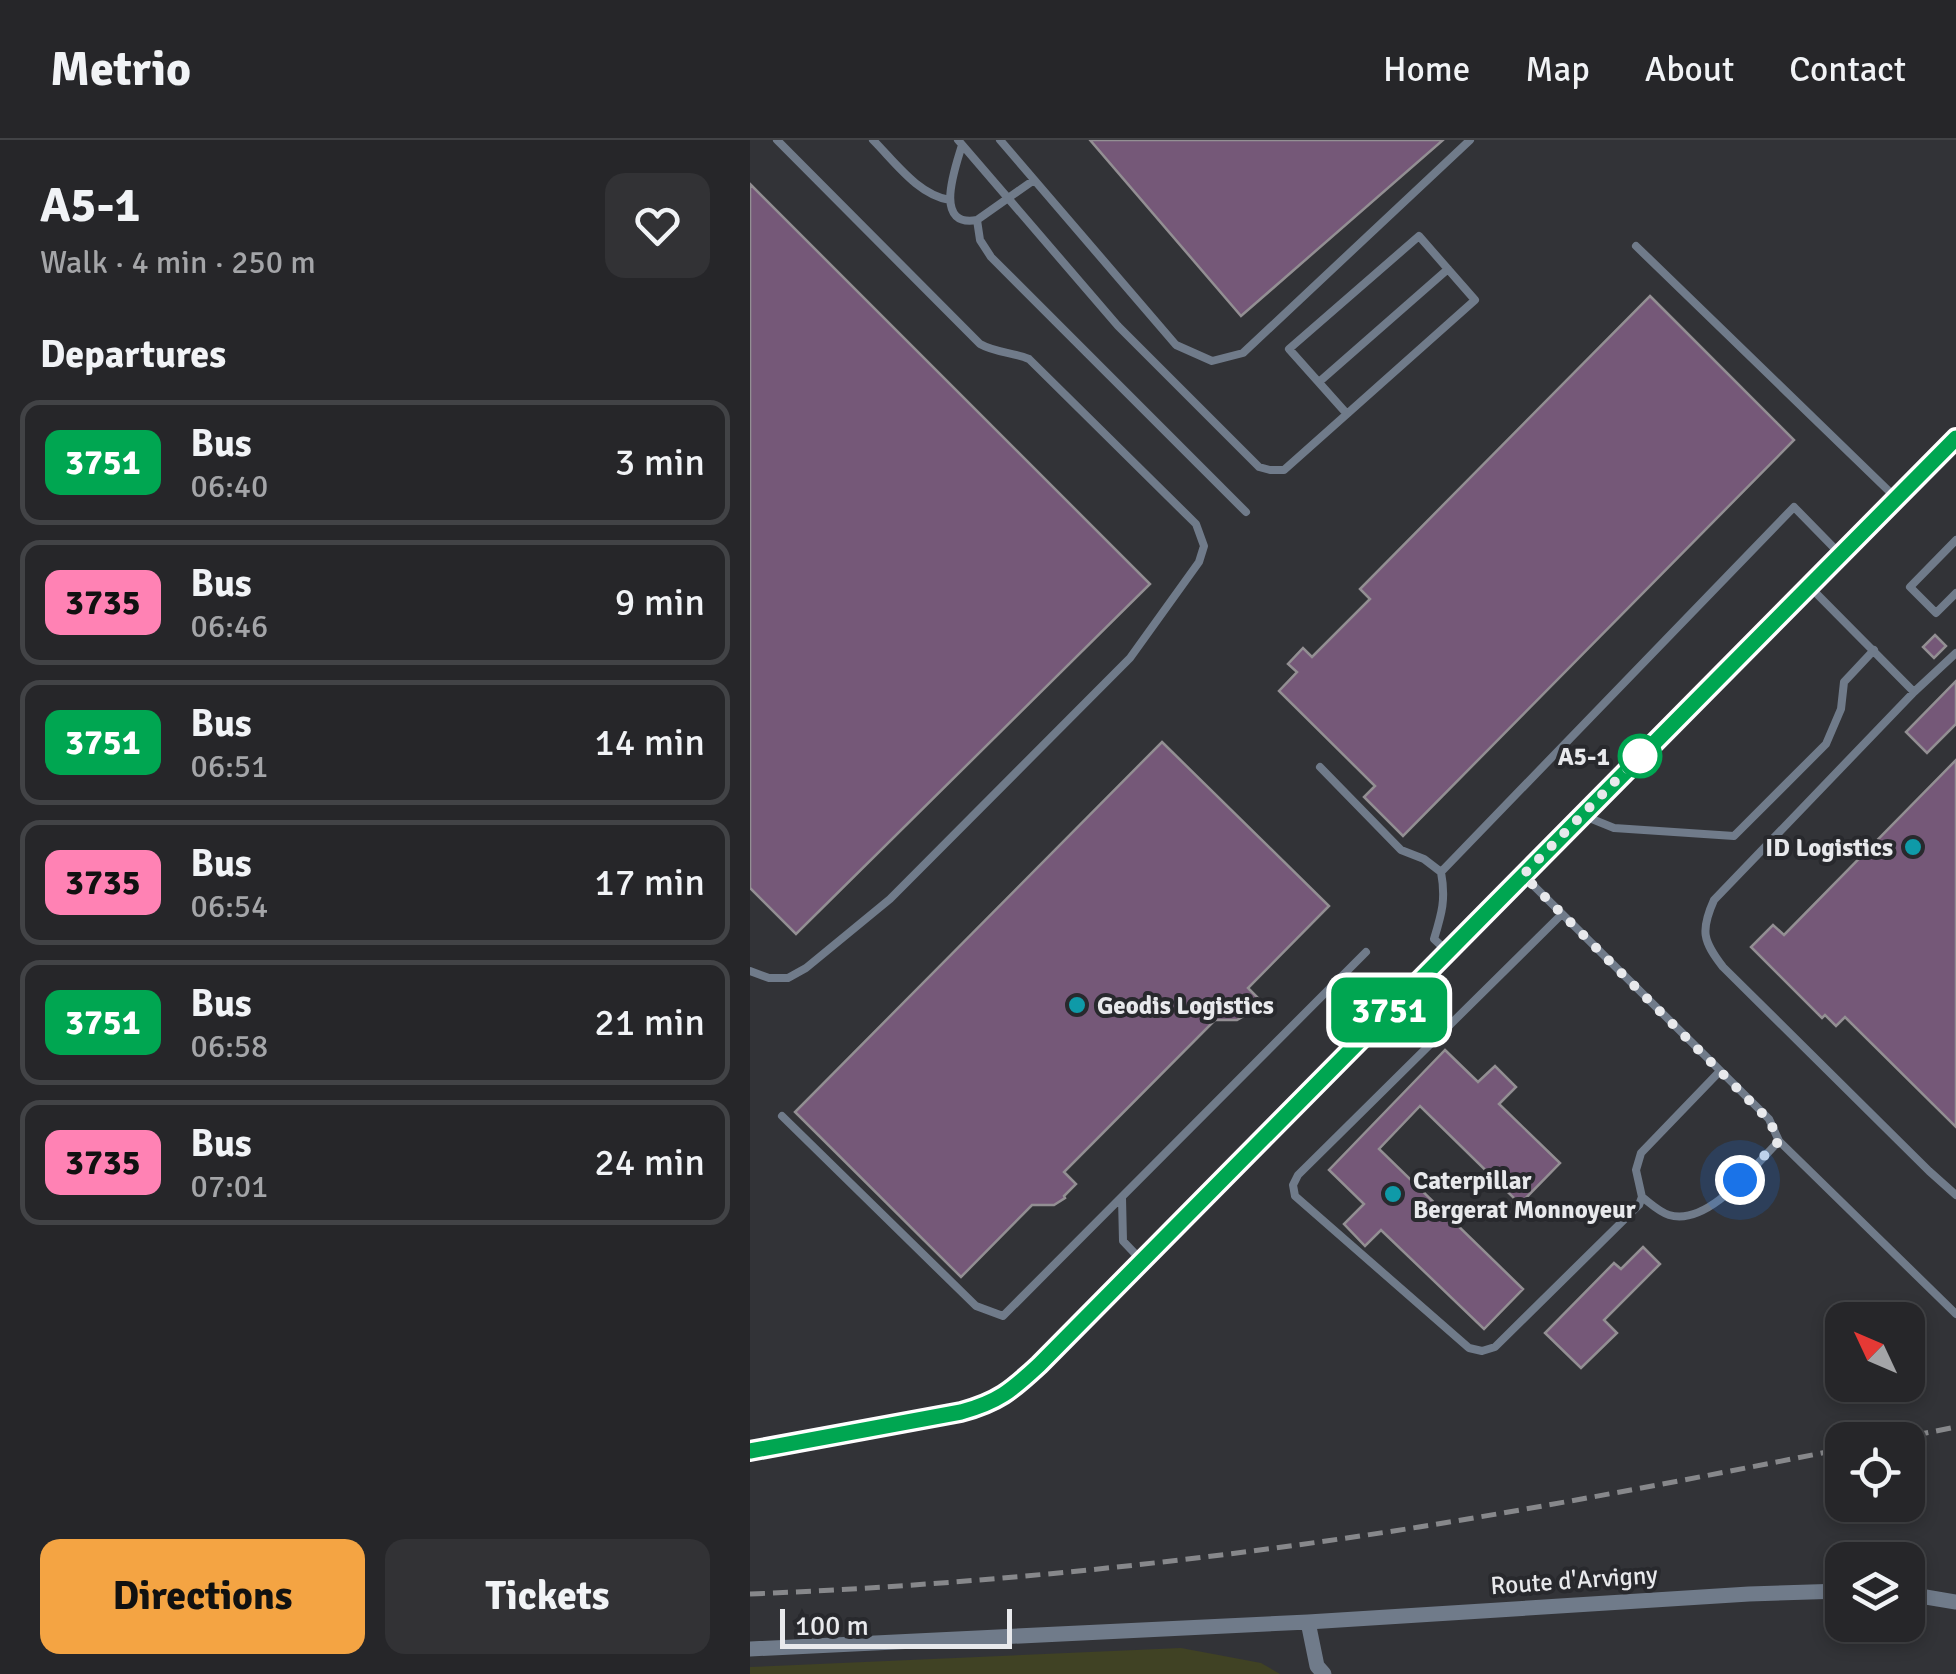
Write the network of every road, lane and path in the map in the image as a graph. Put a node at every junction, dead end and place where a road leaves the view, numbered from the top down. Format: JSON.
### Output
{"nodes":[{"id":1,"x":777,"y":140,"type":"edge"},
{"id":2,"x":874,"y":140,"type":"edge"},
{"id":3,"x":1000,"y":140,"type":"edge"},
{"id":4,"x":1470,"y":140,"type":"edge"},
{"id":5,"x":960,"y":142,"type":"edge"},
{"id":6,"x":1034,"y":180,"type":"junction"},
{"id":7,"x":1009,"y":199,"type":"junction"},
{"id":8,"x":950,"y":200,"type":"junction"},
{"id":9,"x":978,"y":220,"type":"junction"},
{"id":10,"x":1636,"y":246,"type":"dead end"},
{"id":11,"x":1448,"y":269,"type":"junction"},
{"id":12,"x":1318,"y":382,"type":"junction"},
{"id":13,"x":1347,"y":414,"type":"junction"},
{"id":14,"x":1956,"y":438,"type":"edge"},
{"id":15,"x":1896,"y":498,"type":"junction"},
{"id":16,"x":1246,"y":512,"type":"dead end"},
{"id":17,"x":1956,"y":540,"type":"edge"},
{"id":18,"x":1840,"y":554,"type":"junction"},
{"id":19,"x":1809,"y":586,"type":"junction"},
{"id":20,"x":1956,"y":594,"type":"edge"},
{"id":21,"x":1874,"y":650,"type":"junction"},
{"id":22,"x":1956,"y":653,"type":"edge"},
{"id":23,"x":1914,"y":692,"type":"junction"},
{"id":24,"x":1320,"y":767,"type":"dead end"},
{"id":25,"x":1582,"y":815,"type":"junction"},
{"id":26,"x":1441,"y":872,"type":"junction"},
{"id":27,"x":1523,"y":875,"type":"junction"},
{"id":28,"x":1562,"y":914,"type":"junction"},
{"id":29,"x":1447,"y":951,"type":"junction"},
{"id":30,"x":1366,"y":952,"type":"dead end"},
{"id":31,"x":750,"y":971,"type":"edge"},
{"id":32,"x":1720,"y":1071,"type":"junction"},
{"id":33,"x":782,"y":1116,"type":"dead end"},
{"id":34,"x":1779,"y":1141,"type":"junction"},
{"id":35,"x":1956,"y":1195,"type":"edge"},
{"id":36,"x":1122,"y":1196,"type":"junction"},
{"id":37,"x":1642,"y":1197,"type":"junction"},
{"id":38,"x":1142,"y":1260,"type":"junction"},
{"id":39,"x":1956,"y":1314,"type":"edge"},
{"id":40,"x":750,"y":1451,"type":"edge"},
{"id":41,"x":1825,"y":1592,"type":"edge"},
{"id":42,"x":1925,"y":1597,"type":"edge"},
{"id":43,"x":1956,"y":1602,"type":"edge"},
{"id":44,"x":1308,"y":1622,"type":"junction"},
{"id":45,"x":750,"y":1649,"type":"edge"},
{"id":46,"x":1324,"y":1674,"type":"edge"}],
"edges":[{"from":1,"to":31,"type":"lane"},
{"from":2,"to":8,"type":"lane"},
{"from":3,"to":6,"type":"lane"},
{"from":4,"to":6,"type":"lane"},
{"from":5,"to":7,"type":"lane"},
{"from":5,"to":8,"type":"lane"},
{"from":6,"to":7,"type":"lane"},
{"from":7,"to":9,"type":"lane"},
{"from":7,"to":13,"type":"lane"},
{"from":8,"to":9,"type":"lane"},
{"from":9,"to":16,"type":"lane"},
{"from":10,"to":15,"type":"lane"},
{"from":11,"to":12,"type":"lane"},
{"from":11,"to":12,"type":"lane"},
{"from":11,"to":13,"type":"lane"},
{"from":12,"to":13,"type":"lane"},
{"from":14,"to":15,"type":"street"},
{"from":15,"to":18,"type":"street"},
{"from":17,"to":20,"type":"lane"},
{"from":18,"to":19,"type":"street"},
{"from":18,"to":26,"type":"lane"},
{"from":19,"to":21,"type":"lane"},
{"from":19,"to":25,"type":"street"},
{"from":21,"to":23,"type":"lane"},
{"from":21,"to":25,"type":"lane"},
{"from":22,"to":23,"type":"lane"},
{"from":23,"to":35,"type":"lane"},
{"from":24,"to":26,"type":"lane"},
{"from":25,"to":27,"type":"street"},
{"from":26,"to":29,"type":"lane"},
{"from":27,"to":28,"type":"lane"},
{"from":27,"to":29,"type":"street"},
{"from":28,"to":32,"type":"lane"},
{"from":28,"to":37,"type":"lane"},
{"from":29,"to":38,"type":"street"},
{"from":30,"to":36,"type":"lane"},
{"from":32,"to":34,"type":"lane"},
{"from":32,"to":37,"type":"lane"},
{"from":33,"to":36,"type":"lane"},
{"from":34,"to":37,"type":"lane"},
{"from":34,"to":39,"type":"lane"},
{"from":36,"to":38,"type":"lane"},
{"from":38,"to":40,"type":"street"},
{"from":41,"to":44,"type":"street","name":"Route d'Arvigny"},
{"from":42,"to":43,"type":"street"},
{"from":44,"to":45,"type":"street","name":"Route d'Arvigny"},
{"from":44,"to":46,"type":"street"}]}
